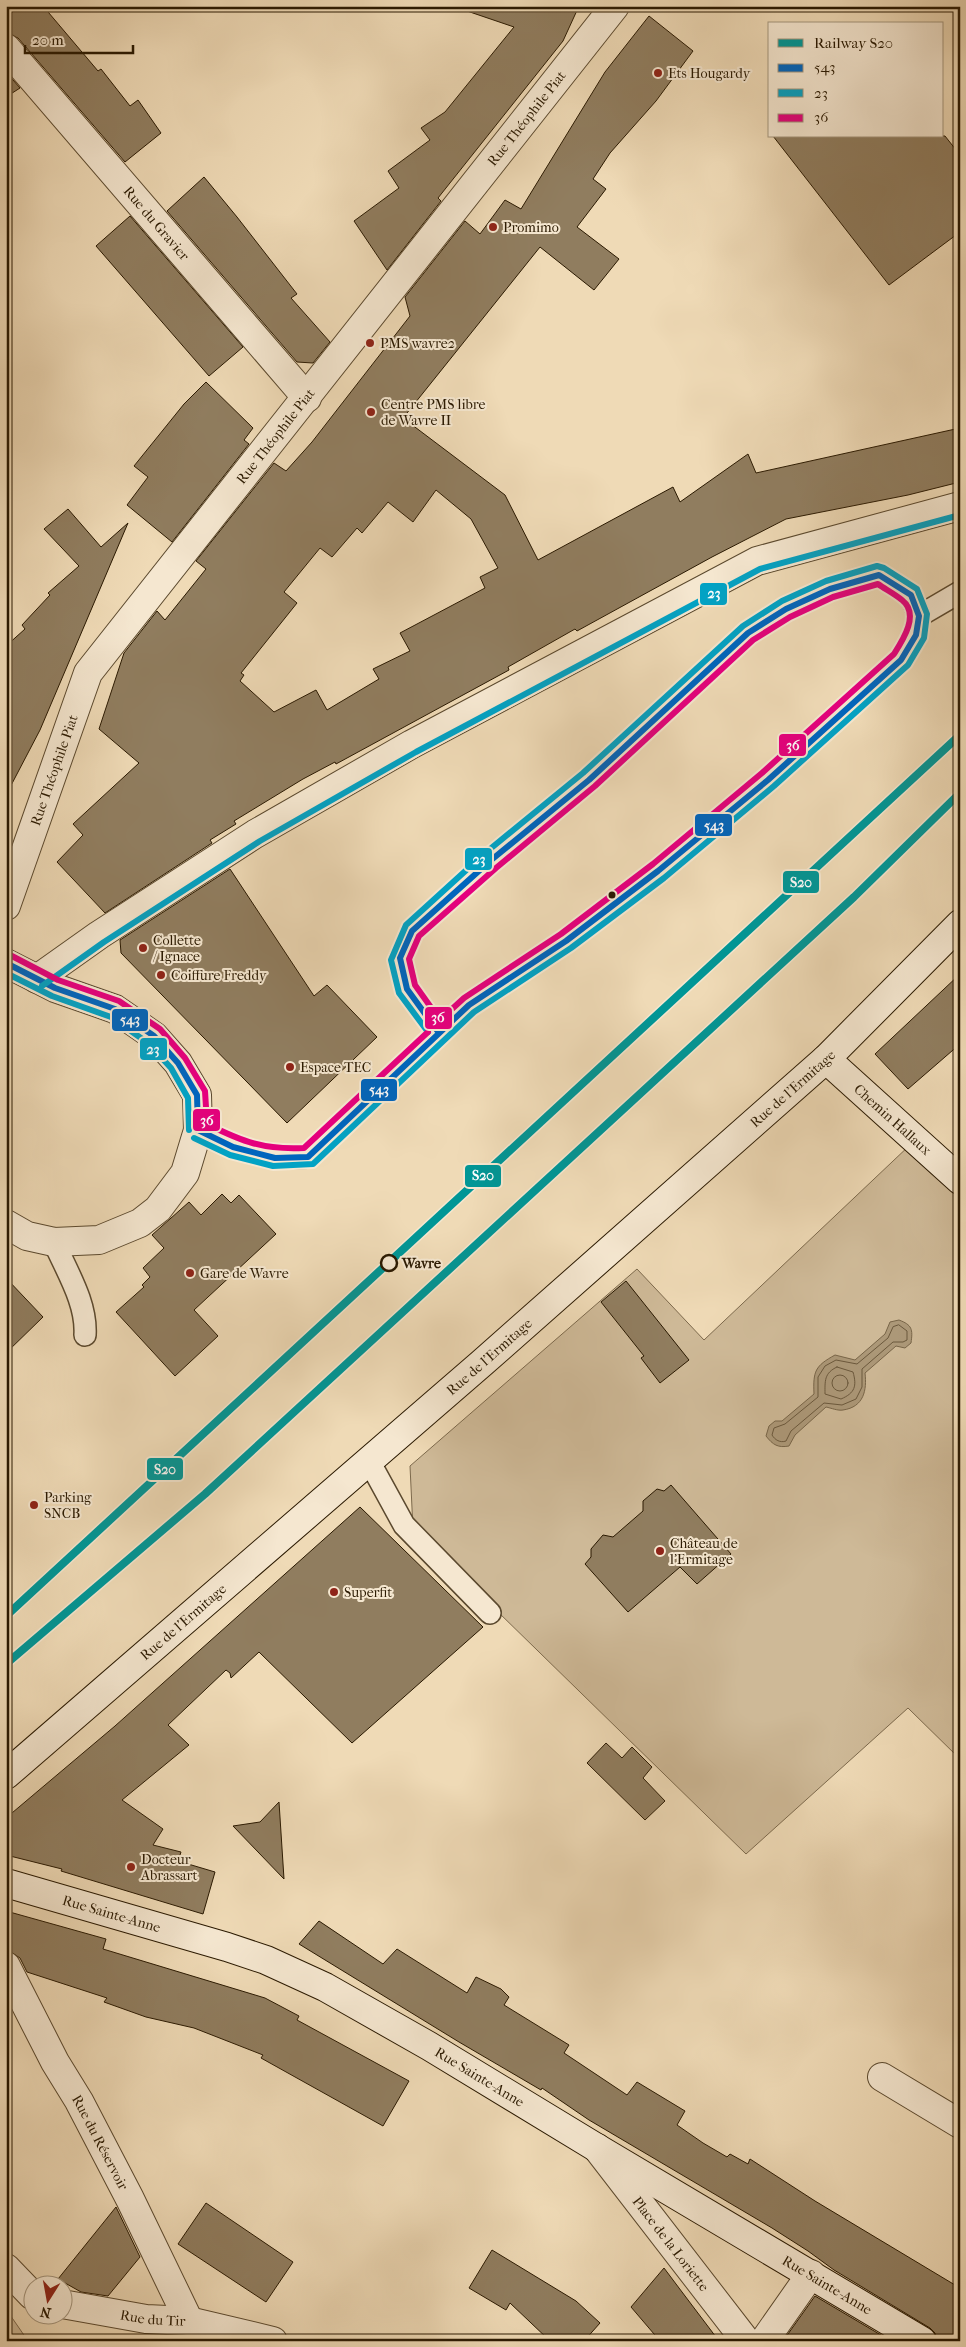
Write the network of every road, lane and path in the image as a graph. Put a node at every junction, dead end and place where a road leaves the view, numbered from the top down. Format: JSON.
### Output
{"nodes":[{"id":1,"x":616,"y":6,"type":"edge"},
{"id":2,"x":6,"y":48,"type":"edge"},
{"id":3,"x":307,"y":398,"type":"junction"},
{"id":4,"x":960,"y":506,"type":"edge"},
{"id":5,"x":960,"y":592,"type":"edge"},
{"id":6,"x":920,"y":616,"type":"junction"},
{"id":7,"x":6,"y":906,"type":"edge"},
{"id":8,"x":960,"y":924,"type":"edge"},
{"id":9,"x":6,"y":963,"type":"edge"},
{"id":10,"x":37,"y":979,"type":"junction"},
{"id":11,"x":440,"y":1033,"type":"junction"},
{"id":12,"x":826,"y":1059,"type":"junction"},
{"id":13,"x":198,"y":1130,"type":"junction"},
{"id":14,"x":960,"y":1180,"type":"edge"},
{"id":15,"x":6,"y":1224,"type":"edge"},
{"id":16,"x":54,"y":1242,"type":"junction"},
{"id":17,"x":85,"y":1335,"type":"dead end"},
{"id":18,"x":369,"y":1461,"type":"junction"},
{"id":19,"x":490,"y":1614,"type":"dead end"},
{"id":20,"x":6,"y":1775,"type":"edge"},
{"id":21,"x":6,"y":1883,"type":"edge"},
{"id":22,"x":6,"y":1966,"type":"edge"},
{"id":23,"x":882,"y":2077,"type":"dead end"},
{"id":24,"x":960,"y":2124,"type":"edge"},
{"id":25,"x":597,"y":2148,"type":"junction"},
{"id":26,"x":6,"y":2268,"type":"edge"},
{"id":27,"x":811,"y":2274,"type":"junction"},
{"id":28,"x":22,"y":2285,"type":"edge"},
{"id":29,"x":72,"y":2306,"type":"edge"},
{"id":30,"x":189,"y":2321,"type":"junction"},
{"id":31,"x":273,"y":2341,"type":"edge"},
{"id":32,"x":746,"y":2341,"type":"edge"},
{"id":33,"x":764,"y":2341,"type":"edge"},
{"id":34,"x":922,"y":2341,"type":"edge"}],
"edges":[{"from":1,"to":3,"type":"street","name":"Rue Théophile Piat"},
{"from":2,"to":3,"type":"street","name":"Rue du Gravier"},
{"from":3,"to":7,"type":"street","name":"Rue Théophile Piat"},
{"from":4,"to":10,"type":"street"},
{"from":5,"to":6,"type":"lane"},
{"from":6,"to":11,"type":"lane"},
{"from":6,"to":11,"type":"lane"},
{"from":8,"to":12,"type":"street","name":"Rue de l'Ermitage"},
{"from":9,"to":10,"type":"street"},
{"from":10,"to":13,"type":"street"},
{"from":11,"to":13,"type":"lane"},
{"from":12,"to":14,"type":"street","name":"Chemin Hallaux"},
{"from":12,"to":18,"type":"street","name":"Rue de l'Ermitage"},
{"from":13,"to":16,"type":"street"},
{"from":15,"to":16,"type":"street"},
{"from":16,"to":17,"type":"lane"},
{"from":18,"to":19,"type":"lane"},
{"from":18,"to":20,"type":"street","name":"Rue de l'Ermitage"},
{"from":21,"to":25,"type":"street","name":"Rue Sainte-Anne"},
{"from":22,"to":30,"type":"street","name":"Rue du Réservoir"},
{"from":23,"to":24,"type":"street"},
{"from":25,"to":27,"type":"street","name":"Rue Sainte-Anne"},
{"from":25,"to":32,"type":"street","name":"Place de la Loriette"},
{"from":26,"to":28,"type":"street"},
{"from":27,"to":33,"type":"street"},
{"from":27,"to":34,"type":"street","name":"Rue Sainte-Anne"},
{"from":29,"to":30,"type":"street","name":"Rue du Tir"},
{"from":30,"to":31,"type":"street","name":"Rue du Tir"}]}
